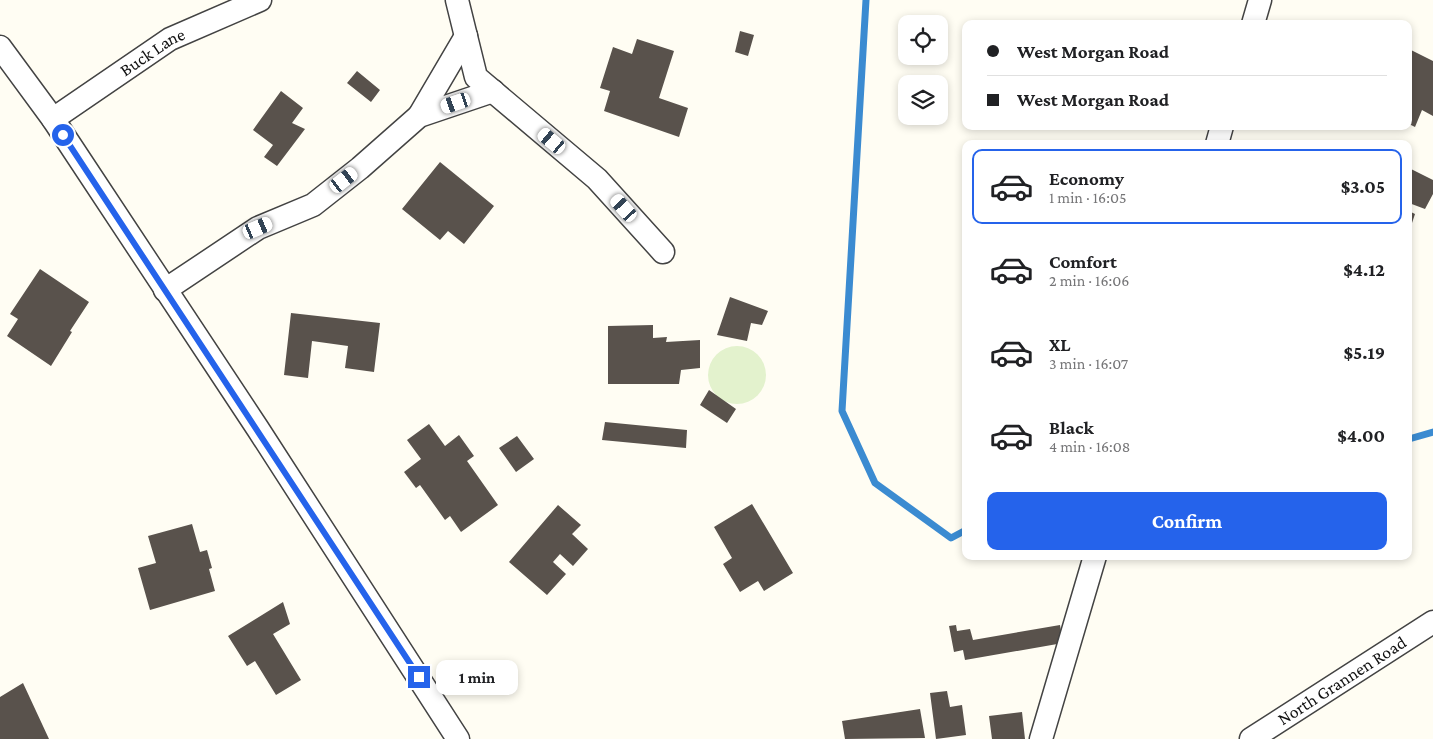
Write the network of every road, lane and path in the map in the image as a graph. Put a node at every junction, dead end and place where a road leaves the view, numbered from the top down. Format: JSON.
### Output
{"nodes":[{"id":1,"x":260,"y":0,"type":"edge"},
{"id":2,"x":457,"y":0,"type":"edge"},
{"id":3,"x":1260,"y":0,"type":"edge"},
{"id":4,"x":1254,"y":20,"type":"edge"},
{"id":5,"x":466,"y":36,"type":"junction"},
{"id":6,"x":0,"y":47,"type":"edge"},
{"id":7,"x":493,"y":91,"type":"junction"},
{"id":8,"x":419,"y":116,"type":"junction"},
{"id":9,"x":53,"y":119,"type":"junction"},
{"id":10,"x":663,"y":252,"type":"dead end"},
{"id":11,"x":165,"y":290,"type":"junction"},
{"id":12,"x":1094,"y":560,"type":"edge"},
{"id":13,"x":1433,"y":622,"type":"edge"},
{"id":14,"x":458,"y":739,"type":"edge"},
{"id":15,"x":1041,"y":739,"type":"edge"},
{"id":16,"x":1251,"y":739,"type":"edge"}],
"edges":[{"from":1,"to":9,"type":"street","name":"Buck Lane"},
{"from":2,"to":5,"type":"street"},
{"from":3,"to":4,"type":"street"},
{"from":5,"to":7,"type":"street"},
{"from":5,"to":8,"type":"street"},
{"from":6,"to":9,"type":"street"},
{"from":7,"to":8,"type":"street"},
{"from":7,"to":10,"type":"street"},
{"from":8,"to":11,"type":"street"},
{"from":9,"to":11,"type":"street"},
{"from":11,"to":14,"type":"street"},
{"from":12,"to":15,"type":"street"},
{"from":13,"to":16,"type":"street","name":"North Grannen Road"}]}
